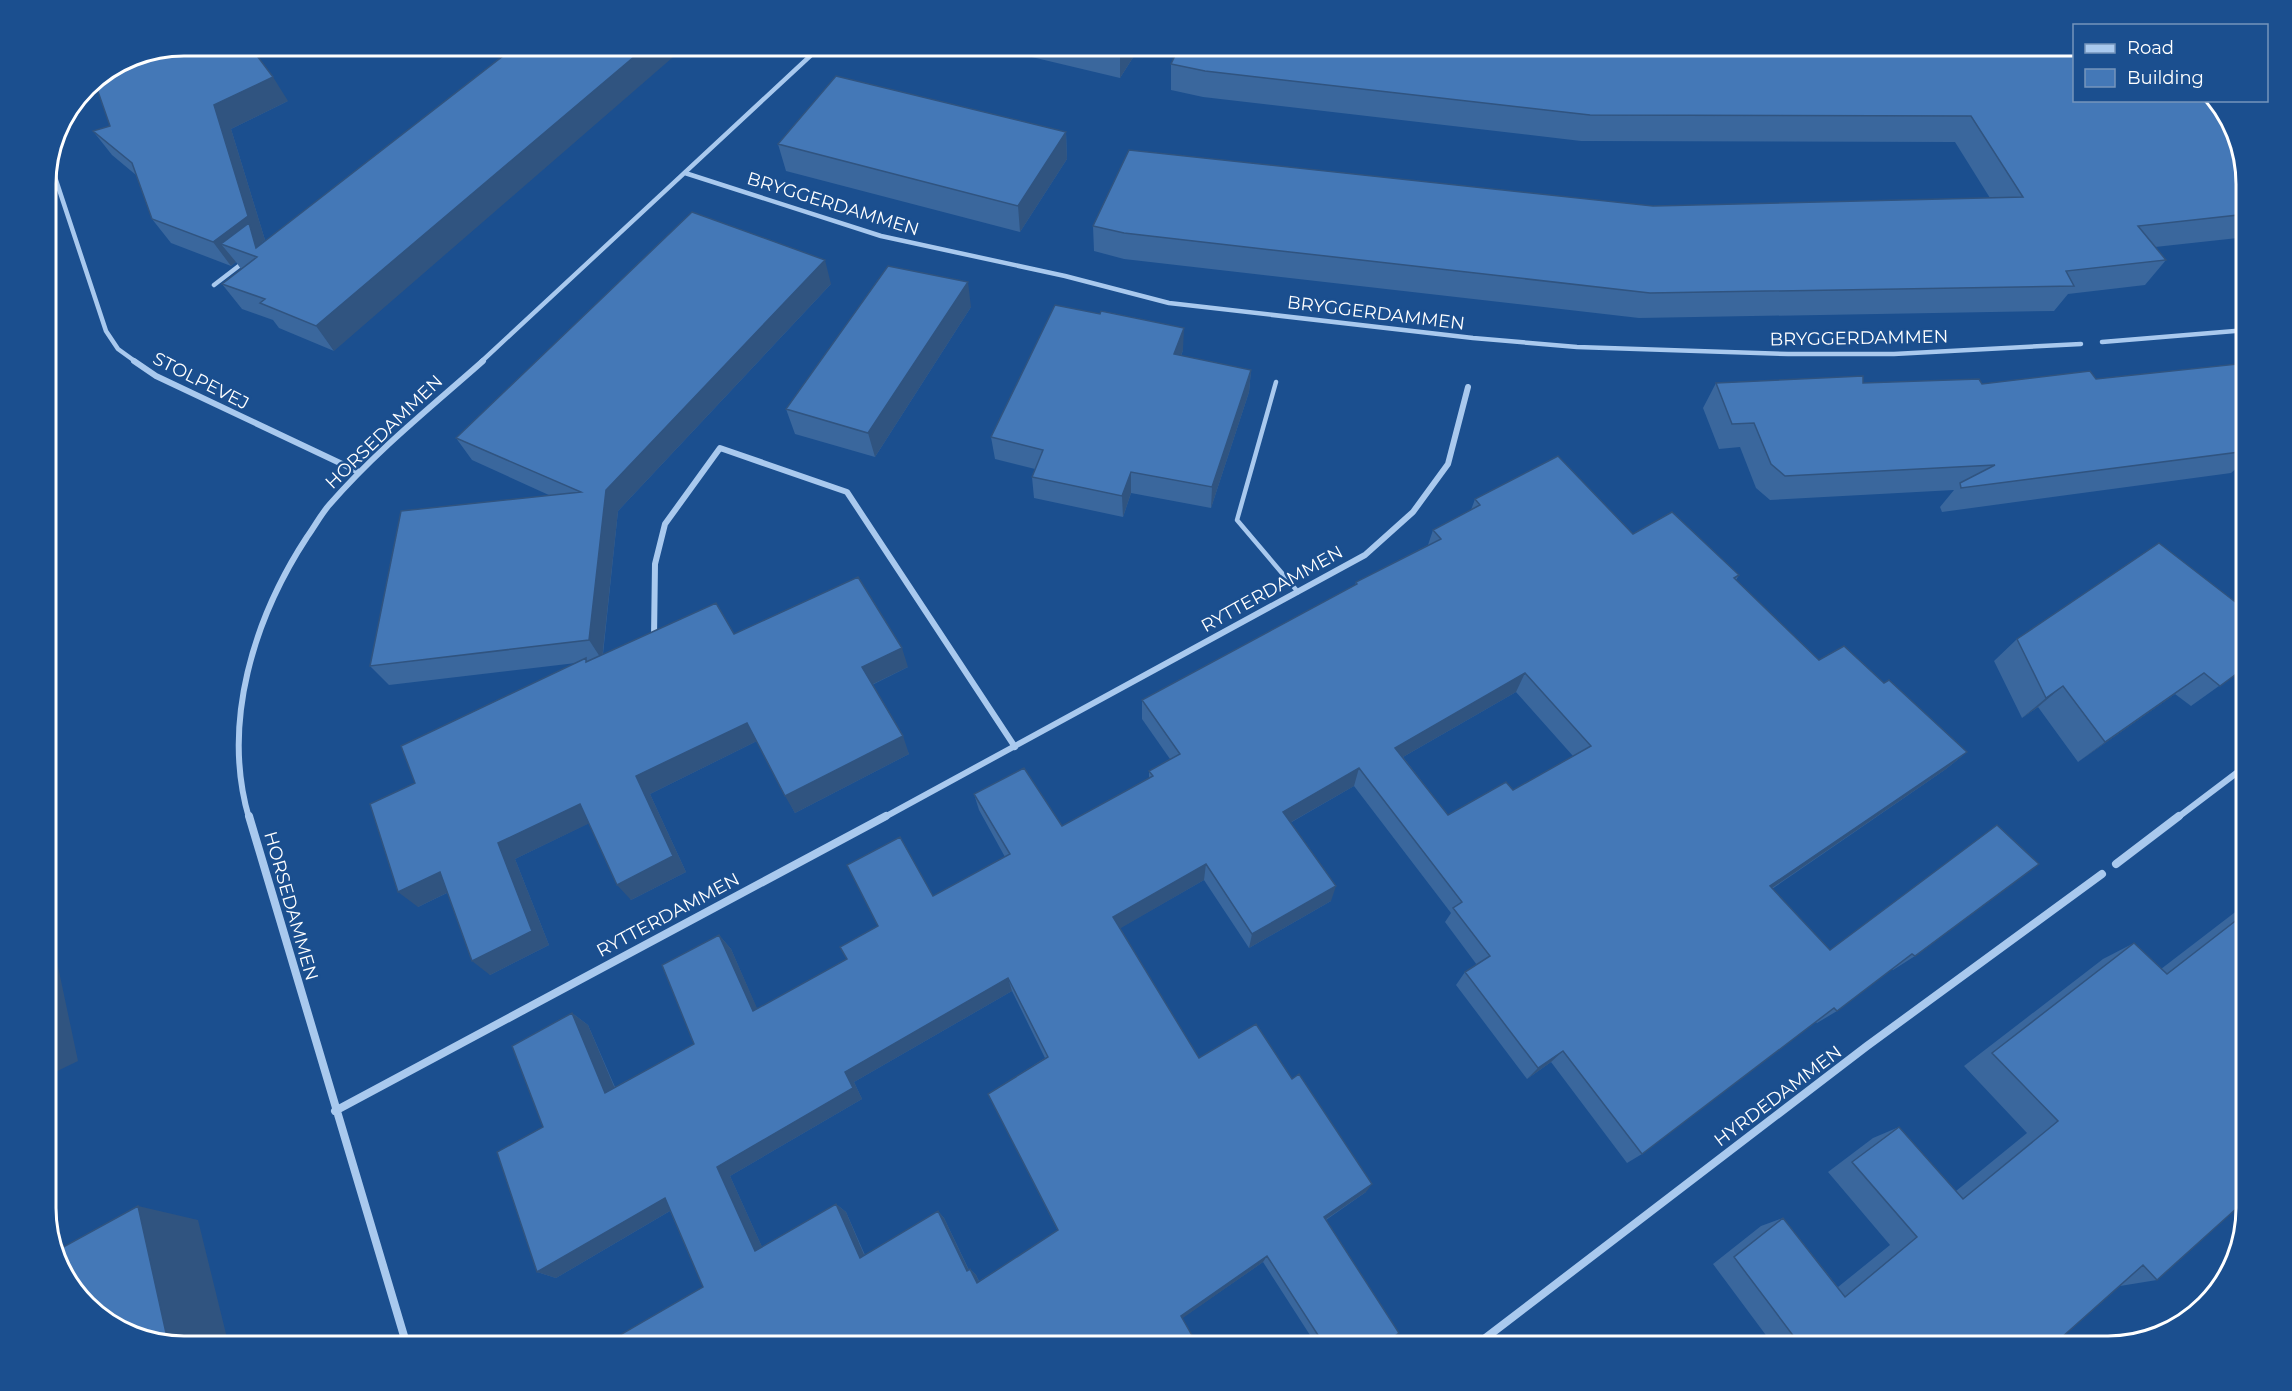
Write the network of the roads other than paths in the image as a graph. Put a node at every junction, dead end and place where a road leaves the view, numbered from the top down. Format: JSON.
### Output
{"nodes":[{"id":1,"x":809,"y":56,"type":"edge"},
{"id":2,"x":686,"y":173,"type":"junction"},
{"id":3,"x":56,"y":180,"type":"edge"},
{"id":4,"x":252,"y":256,"type":"edge"},
{"id":5,"x":214,"y":285,"type":"dead end"},
{"id":6,"x":2236,"y":331,"type":"edge"},
{"id":7,"x":2102,"y":342,"type":"dead end"},
{"id":8,"x":2081,"y":344,"type":"dead end"},
{"id":9,"x":1276,"y":382,"type":"dead end"},
{"id":10,"x":1468,"y":387,"type":"dead end"},
{"id":11,"x":359,"y":472,"type":"junction"},
{"id":12,"x":1298,"y":592,"type":"junction"},
{"id":13,"x":654,"y":647,"type":"edge"},
{"id":14,"x":1015,"y":747,"type":"junction"},
{"id":15,"x":2236,"y":773,"type":"edge"},
{"id":16,"x":2116,"y":864,"type":"dead end"},
{"id":17,"x":2102,"y":874,"type":"dead end"},
{"id":18,"x":335,"y":1111,"type":"junction"},
{"id":19,"x":404,"y":1336,"type":"edge"},
{"id":20,"x":1488,"y":1336,"type":"edge"}],
"edges":[{"from":1,"to":2,"type":"street","name":"HORSEDAMMEN"},
{"from":2,"to":8,"type":"street","name":"BRYGGERDAMMEN"},
{"from":2,"to":11,"type":"street","name":"HORSEDAMMEN"},
{"from":3,"to":11,"type":"street","name":"STOLPEVEJ"},
{"from":4,"to":5,"type":"street"},
{"from":6,"to":7,"type":"street"},
{"from":9,"to":12,"type":"lane"},
{"from":10,"to":12,"type":"street","name":"RYTTERDAMMEN"},
{"from":11,"to":18,"type":"street","name":"HORSEDAMMEN"},
{"from":12,"to":14,"type":"street","name":"RYTTERDAMMEN"},
{"from":13,"to":14,"type":"street"},
{"from":14,"to":18,"type":"street","name":"RYTTERDAMMEN"},
{"from":15,"to":16,"type":"street"},
{"from":17,"to":20,"type":"street","name":"HYRDEDAMMEN"},
{"from":18,"to":19,"type":"street","name":"HORSEDAMMEN"}]}
